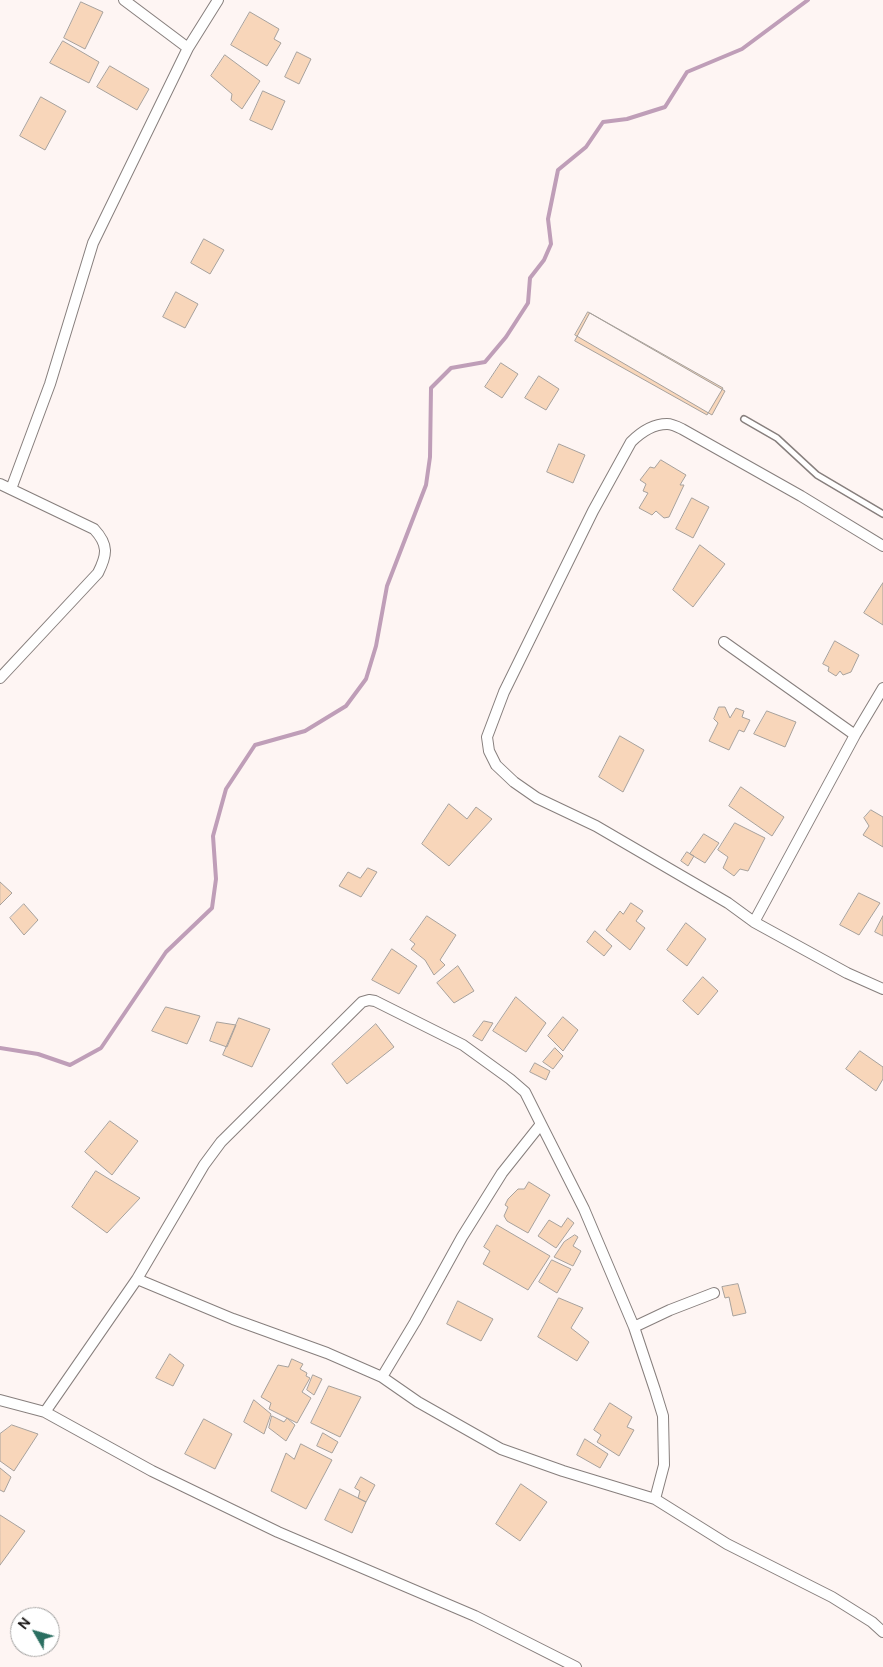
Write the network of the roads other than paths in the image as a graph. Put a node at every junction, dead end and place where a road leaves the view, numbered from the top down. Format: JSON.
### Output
{"nodes":[{"id":1,"x":124,"y":0,"type":"edge"},
{"id":2,"x":218,"y":0,"type":"edge"},
{"id":3,"x":188,"y":48,"type":"junction"},
{"id":4,"x":744,"y":419,"type":"dead end"},
{"id":5,"x":0,"y":484,"type":"edge"},
{"id":6,"x":11,"y":489,"type":"junction"},
{"id":7,"x":883,"y":514,"type":"edge"},
{"id":8,"x":883,"y":546,"type":"edge"},
{"id":9,"x":724,"y":642,"type":"dead end"},
{"id":10,"x":0,"y":678,"type":"edge"},
{"id":11,"x":883,"y":688,"type":"edge"},
{"id":12,"x":855,"y":735,"type":"junction"},
{"id":13,"x":754,"y":922,"type":"junction"},
{"id":14,"x":883,"y":990,"type":"edge"},
{"id":15,"x":541,"y":1124,"type":"junction"},
{"id":16,"x":137,"y":1279,"type":"junction"},
{"id":17,"x":714,"y":1294,"type":"dead end"},
{"id":18,"x":634,"y":1327,"type":"junction"},
{"id":19,"x":382,"y":1377,"type":"junction"},
{"id":20,"x":0,"y":1400,"type":"edge"},
{"id":21,"x":45,"y":1412,"type":"junction"},
{"id":22,"x":655,"y":1499,"type":"junction"},
{"id":23,"x":883,"y":1632,"type":"edge"},
{"id":24,"x":576,"y":1667,"type":"edge"}],
"edges":[{"from":1,"to":3,"type":"street"},
{"from":2,"to":3,"type":"street"},
{"from":3,"to":6,"type":"street"},
{"from":4,"to":7,"type":"lane"},
{"from":5,"to":6,"type":"street"},
{"from":6,"to":10,"type":"street"},
{"from":8,"to":13,"type":"street"},
{"from":9,"to":12,"type":"street"},
{"from":11,"to":12,"type":"street"},
{"from":12,"to":13,"type":"street"},
{"from":13,"to":14,"type":"street"},
{"from":15,"to":16,"type":"street"},
{"from":15,"to":18,"type":"street"},
{"from":15,"to":19,"type":"street"},
{"from":16,"to":19,"type":"street"},
{"from":16,"to":21,"type":"street"},
{"from":17,"to":18,"type":"street"},
{"from":18,"to":22,"type":"street"},
{"from":19,"to":22,"type":"street"},
{"from":20,"to":21,"type":"street"},
{"from":21,"to":24,"type":"street"},
{"from":22,"to":23,"type":"street"}]}
